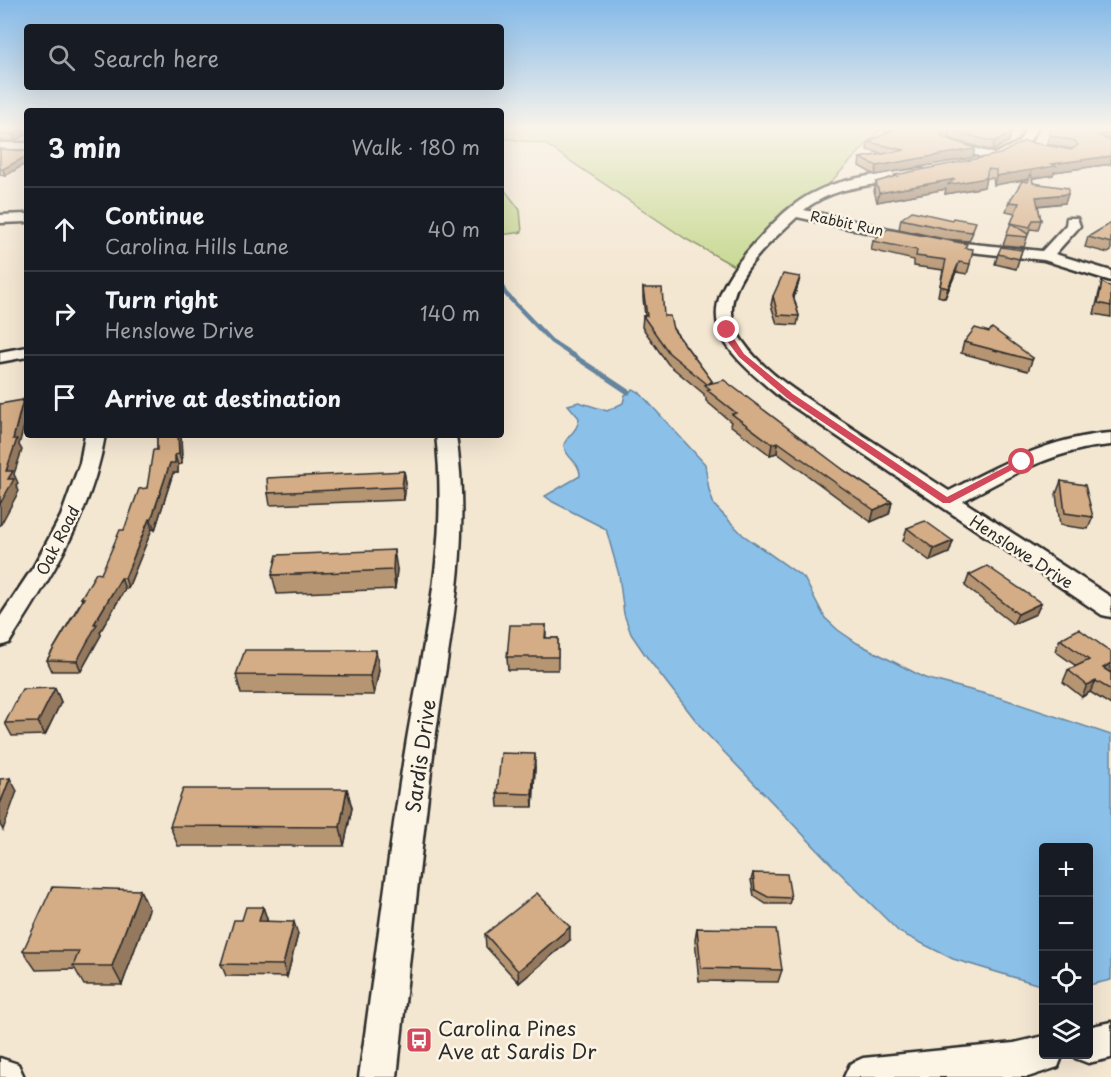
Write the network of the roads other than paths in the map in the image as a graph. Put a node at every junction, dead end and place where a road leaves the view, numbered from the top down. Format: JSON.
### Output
{"nodes":[{"id":1,"x":897,"y":177,"type":"edge"},
{"id":2,"x":794,"y":212,"type":"junction"},
{"id":3,"x":24,"y":218,"type":"edge"},
{"id":4,"x":0,"y":219,"type":"edge"},
{"id":5,"x":1072,"y":221,"type":"dead end"},
{"id":6,"x":1046,"y":256,"type":"junction"},
{"id":7,"x":1111,"y":276,"type":"edge"},
{"id":8,"x":24,"y":353,"type":"edge"},
{"id":9,"x":0,"y":357,"type":"edge"},
{"id":10,"x":95,"y":438,"type":"edge"},
{"id":11,"x":446,"y":438,"type":"edge"},
{"id":12,"x":1111,"y":439,"type":"edge"},
{"id":13,"x":946,"y":501,"type":"junction"},
{"id":14,"x":1111,"y":609,"type":"edge"},
{"id":15,"x":0,"y":637,"type":"edge"},
{"id":16,"x":1111,"y":1040,"type":"edge"},
{"id":17,"x":1093,"y":1044,"type":"edge"},
{"id":18,"x":1026,"y":1064,"type":"edge"},
{"id":19,"x":0,"y":1077,"type":"edge"},
{"id":20,"x":5,"y":1077,"type":"edge"},
{"id":21,"x":378,"y":1077,"type":"edge"},
{"id":22,"x":863,"y":1077,"type":"edge"}],
"edges":[{"from":1,"to":2,"type":"street","name":"Henslowe Drive"},
{"from":2,"to":6,"type":"street","name":"Rabbit Run"},
{"from":2,"to":13,"type":"street","name":"Henslowe Drive"},
{"from":3,"to":4,"type":"street"},
{"from":5,"to":6,"type":"street"},
{"from":6,"to":7,"type":"street","name":"Rabbit Run"},
{"from":8,"to":9,"type":"street"},
{"from":10,"to":15,"type":"street","name":"Oak Road"},
{"from":11,"to":21,"type":"street","name":"Sardis Drive"},
{"from":12,"to":13,"type":"street"},
{"from":13,"to":14,"type":"street","name":"Henslowe Drive"},
{"from":16,"to":17,"type":"street"},
{"from":18,"to":22,"type":"street"},
{"from":19,"to":20,"type":"street"}]}
